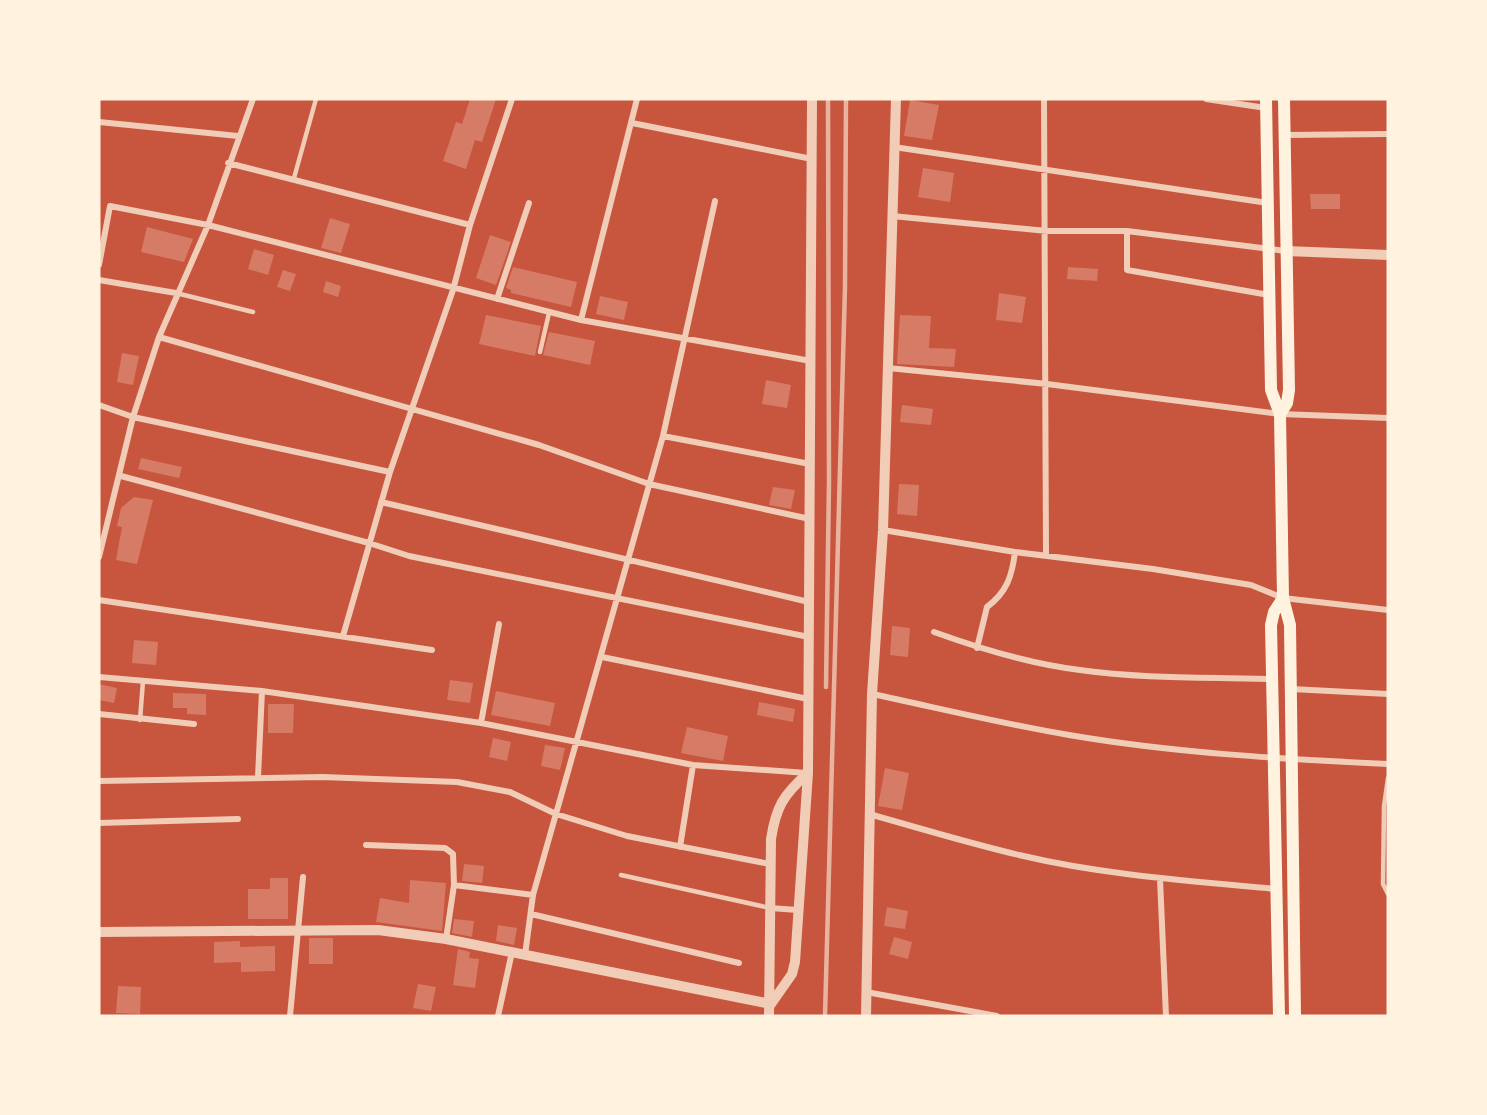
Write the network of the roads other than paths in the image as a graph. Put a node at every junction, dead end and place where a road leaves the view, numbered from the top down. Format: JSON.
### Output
{"nodes":[{"id":1,"x":254,"y":99,"type":"edge"},
{"id":2,"x":316,"y":99,"type":"edge"},
{"id":3,"x":512,"y":99,"type":"edge"},
{"id":4,"x":637,"y":99,"type":"edge"},
{"id":5,"x":812,"y":99,"type":"edge"},
{"id":6,"x":896,"y":99,"type":"edge"},
{"id":7,"x":1044,"y":99,"type":"edge"},
{"id":8,"x":1206,"y":99,"type":"edge"},
{"id":9,"x":1284,"y":99,"type":"edge"},
{"id":10,"x":1267,"y":104,"type":"edge"},
{"id":11,"x":99,"y":122,"type":"edge"},
{"id":12,"x":632,"y":123,"type":"junction"},
{"id":13,"x":1388,"y":134,"type":"edge"},
{"id":14,"x":1284,"y":135,"type":"junction"},
{"id":15,"x":238,"y":136,"type":"junction"},
{"id":16,"x":894,"y":147,"type":"junction"},
{"id":17,"x":812,"y":159,"type":"junction"},
{"id":18,"x":228,"y":163,"type":"junction"},
{"id":19,"x":1046,"y":172,"type":"junction"},
{"id":20,"x":294,"y":178,"type":"junction"},
{"id":21,"x":715,"y":201,"type":"dead end"},
{"id":22,"x":529,"y":202,"type":"dead end"},
{"id":23,"x":1268,"y":203,"type":"junction"},
{"id":24,"x":892,"y":216,"type":"junction"},
{"id":25,"x":208,"y":225,"type":"junction"},
{"id":26,"x":470,"y":225,"type":"junction"},
{"id":27,"x":1047,"y":231,"type":"junction"},
{"id":28,"x":1127,"y":231,"type":"junction"},
{"id":29,"x":1269,"y":250,"type":"junction"},
{"id":30,"x":1287,"y":251,"type":"junction"},
{"id":31,"x":100,"y":252,"type":"edge"},
{"id":32,"x":1388,"y":255,"type":"edge"},
{"id":33,"x":99,"y":265,"type":"edge"},
{"id":34,"x":99,"y":280,"type":"edge"},
{"id":35,"x":453,"y":290,"type":"junction"},
{"id":36,"x":176,"y":293,"type":"junction"},
{"id":37,"x":1269,"y":295,"type":"junction"},
{"id":38,"x":497,"y":299,"type":"junction"},
{"id":39,"x":253,"y":312,"type":"dead end"},
{"id":40,"x":549,"y":313,"type":"junction"},
{"id":41,"x":581,"y":320,"type":"junction"},
{"id":42,"x":159,"y":338,"type":"junction"},
{"id":43,"x":686,"y":340,"type":"junction"},
{"id":44,"x":540,"y":351,"type":"dead end"},
{"id":45,"x":811,"y":361,"type":"junction"},
{"id":46,"x":888,"y":368,"type":"junction"},
{"id":47,"x":1047,"y":384,"type":"junction"},
{"id":48,"x":99,"y":405,"type":"edge"},
{"id":49,"x":411,"y":409,"type":"junction"},
{"id":50,"x":1280,"y":414,"type":"junction"},
{"id":51,"x":133,"y":417,"type":"junction"},
{"id":52,"x":1388,"y":418,"type":"edge"},
{"id":53,"x":663,"y":436,"type":"junction"},
{"id":54,"x":810,"y":464,"type":"junction"},
{"id":55,"x":390,"y":472,"type":"junction"},
{"id":56,"x":121,"y":476,"type":"junction"},
{"id":57,"x":649,"y":484,"type":"junction"},
{"id":58,"x":381,"y":502,"type":"junction"},
{"id":59,"x":810,"y":519,"type":"junction"},
{"id":60,"x":883,"y":530,"type":"junction"},
{"id":61,"x":369,"y":543,"type":"junction"},
{"id":62,"x":1015,"y":552,"type":"junction"},
{"id":63,"x":1046,"y":555,"type":"junction"},
{"id":64,"x":99,"y":557,"type":"edge"},
{"id":65,"x":629,"y":561,"type":"junction"},
{"id":66,"x":618,"y":598,"type":"junction"},
{"id":67,"x":1283,"y":598,"type":"junction"},
{"id":68,"x":99,"y":600,"type":"edge"},
{"id":69,"x":809,"y":602,"type":"junction"},
{"id":70,"x":1388,"y":610,"type":"edge"},
{"id":71,"x":499,"y":624,"type":"dead end"},
{"id":72,"x":934,"y":632,"type":"dead end"},
{"id":73,"x":343,"y":636,"type":"junction"},
{"id":74,"x":809,"y":637,"type":"junction"},
{"id":75,"x":977,"y":648,"type":"junction"},
{"id":76,"x":432,"y":650,"type":"dead end"},
{"id":77,"x":602,"y":657,"type":"junction"},
{"id":78,"x":99,"y":677,"type":"edge"},
{"id":79,"x":1272,"y":679,"type":"junction"},
{"id":80,"x":143,"y":681,"type":"junction"},
{"id":81,"x":1291,"y":689,"type":"junction"},
{"id":82,"x":262,"y":692,"type":"junction"},
{"id":83,"x":872,"y":694,"type":"junction"},
{"id":84,"x":1388,"y":694,"type":"edge"},
{"id":85,"x":808,"y":699,"type":"junction"},
{"id":86,"x":99,"y":714,"type":"edge"},
{"id":87,"x":140,"y":720,"type":"junction"},
{"id":88,"x":481,"y":723,"type":"junction"},
{"id":89,"x":194,"y":724,"type":"dead end"},
{"id":90,"x":578,"y":742,"type":"junction"},
{"id":91,"x":1274,"y":758,"type":"junction"},
{"id":92,"x":1292,"y":760,"type":"junction"},
{"id":93,"x":1388,"y":764,"type":"edge"},
{"id":94,"x":693,"y":765,"type":"junction"},
{"id":95,"x":808,"y":774,"type":"junction"},
{"id":96,"x":258,"y":777,"type":"junction"},
{"id":97,"x":1388,"y":778,"type":"edge"},
{"id":98,"x":99,"y":781,"type":"edge"},
{"id":99,"x":556,"y":814,"type":"junction"},
{"id":100,"x":869,"y":814,"type":"junction"},
{"id":101,"x":238,"y":819,"type":"dead end"},
{"id":102,"x":99,"y":823,"type":"edge"},
{"id":103,"x":366,"y":846,"type":"dead end"},
{"id":104,"x":680,"y":847,"type":"junction"},
{"id":105,"x":770,"y":864,"type":"junction"},
{"id":106,"x":621,"y":875,"type":"dead end"},
{"id":107,"x":303,"y":877,"type":"dead end"},
{"id":108,"x":1160,"y":879,"type":"junction"},
{"id":109,"x":454,"y":885,"type":"junction"},
{"id":110,"x":1276,"y":889,"type":"junction"},
{"id":111,"x":1388,"y":894,"type":"edge"},
{"id":112,"x":533,"y":895,"type":"junction"},
{"id":113,"x":770,"y":908,"type":"junction"},
{"id":114,"x":798,"y":910,"type":"junction"},
{"id":115,"x":531,"y":914,"type":"junction"},
{"id":116,"x":298,"y":931,"type":"junction"},
{"id":117,"x":99,"y":932,"type":"edge"},
{"id":118,"x":446,"y":939,"type":"junction"},
{"id":119,"x":512,"y":952,"type":"junction"},
{"id":120,"x":525,"y":955,"type":"junction"},
{"id":121,"x":739,"y":963,"type":"dead end"},
{"id":122,"x":866,"y":992,"type":"junction"},
{"id":123,"x":771,"y":1004,"type":"junction"},
{"id":124,"x":290,"y":1016,"type":"edge"},
{"id":125,"x":498,"y":1016,"type":"edge"},
{"id":126,"x":771,"y":1016,"type":"edge"},
{"id":127,"x":866,"y":1016,"type":"edge"},
{"id":128,"x":997,"y":1016,"type":"edge"},
{"id":129,"x":1166,"y":1016,"type":"edge"},
{"id":130,"x":1279,"y":1016,"type":"edge"},
{"id":131,"x":1295,"y":1016,"type":"edge"}],
"edges":[{"from":1,"to":15,"type":"street"},
{"from":2,"to":20,"type":"lane"},
{"from":3,"to":26,"type":"street"},
{"from":4,"to":12,"type":"street"},
{"from":5,"to":17,"type":"street"},
{"from":6,"to":16,"type":"street"},
{"from":7,"to":19,"type":"street"},
{"from":8,"to":10,"type":"street"},
{"from":9,"to":14,"type":"main road"},
{"from":10,"to":23,"type":"main road"},
{"from":11,"to":15,"type":"street"},
{"from":12,"to":17,"type":"street"},
{"from":12,"to":41,"type":"street"},
{"from":13,"to":14,"type":"street"},
{"from":14,"to":30,"type":"main road"},
{"from":15,"to":18,"type":"street"},
{"from":16,"to":19,"type":"street"},
{"from":16,"to":24,"type":"street"},
{"from":17,"to":45,"type":"street"},
{"from":18,"to":20,"type":"street"},
{"from":18,"to":25,"type":"street"},
{"from":19,"to":23,"type":"street"},
{"from":19,"to":27,"type":"street"},
{"from":20,"to":26,"type":"street"},
{"from":21,"to":43,"type":"street"},
{"from":22,"to":38,"type":"street"},
{"from":23,"to":29,"type":"main road"},
{"from":24,"to":27,"type":"street"},
{"from":24,"to":46,"type":"street"},
{"from":25,"to":31,"type":"street"},
{"from":25,"to":35,"type":"street"},
{"from":25,"to":36,"type":"street"},
{"from":26,"to":35,"type":"street"},
{"from":27,"to":28,"type":"street"},
{"from":27,"to":47,"type":"street"},
{"from":28,"to":29,"type":"street"},
{"from":28,"to":37,"type":"street"},
{"from":29,"to":30,"type":"street"},
{"from":29,"to":37,"type":"main road"},
{"from":30,"to":32,"type":"street"},
{"from":30,"to":50,"type":"main road"},
{"from":31,"to":33,"type":"street"},
{"from":34,"to":36,"type":"street"},
{"from":35,"to":38,"type":"street"},
{"from":35,"to":49,"type":"street"},
{"from":36,"to":39,"type":"lane"},
{"from":36,"to":42,"type":"street"},
{"from":37,"to":50,"type":"main road"},
{"from":38,"to":40,"type":"street"},
{"from":40,"to":41,"type":"street"},
{"from":40,"to":44,"type":"lane"},
{"from":41,"to":43,"type":"street"},
{"from":42,"to":49,"type":"street"},
{"from":42,"to":51,"type":"street"},
{"from":43,"to":45,"type":"street"},
{"from":43,"to":53,"type":"street"},
{"from":45,"to":54,"type":"street"},
{"from":46,"to":47,"type":"street"},
{"from":46,"to":60,"type":"street"},
{"from":47,"to":50,"type":"street"},
{"from":47,"to":63,"type":"street"},
{"from":48,"to":51,"type":"street"},
{"from":49,"to":55,"type":"street"},
{"from":49,"to":57,"type":"street"},
{"from":50,"to":52,"type":"street"},
{"from":50,"to":67,"type":"main road"},
{"from":51,"to":55,"type":"street"},
{"from":51,"to":56,"type":"street"},
{"from":53,"to":54,"type":"street"},
{"from":53,"to":57,"type":"street"},
{"from":54,"to":59,"type":"street"},
{"from":55,"to":58,"type":"street"},
{"from":56,"to":61,"type":"street"},
{"from":56,"to":64,"type":"street"},
{"from":57,"to":59,"type":"street"},
{"from":57,"to":65,"type":"street"},
{"from":58,"to":61,"type":"street"},
{"from":58,"to":65,"type":"street"},
{"from":59,"to":69,"type":"street"},
{"from":60,"to":62,"type":"street"},
{"from":60,"to":83,"type":"street"},
{"from":61,"to":66,"type":"street"},
{"from":61,"to":73,"type":"street"},
{"from":62,"to":63,"type":"street"},
{"from":62,"to":75,"type":"street"},
{"from":63,"to":67,"type":"street"},
{"from":65,"to":66,"type":"street"},
{"from":65,"to":69,"type":"street"},
{"from":66,"to":74,"type":"street"},
{"from":66,"to":77,"type":"street"},
{"from":67,"to":70,"type":"street"},
{"from":67,"to":79,"type":"main road"},
{"from":67,"to":81,"type":"main road"},
{"from":68,"to":73,"type":"street"},
{"from":69,"to":74,"type":"street"},
{"from":71,"to":88,"type":"street"},
{"from":72,"to":75,"type":"street"},
{"from":73,"to":76,"type":"street"},
{"from":74,"to":85,"type":"street"},
{"from":75,"to":79,"type":"street"},
{"from":77,"to":85,"type":"street"},
{"from":77,"to":90,"type":"street"},
{"from":78,"to":80,"type":"street"},
{"from":79,"to":91,"type":"main road"},
{"from":80,"to":82,"type":"street"},
{"from":80,"to":87,"type":"lane"},
{"from":81,"to":84,"type":"street"},
{"from":81,"to":92,"type":"main road"},
{"from":82,"to":88,"type":"street"},
{"from":82,"to":96,"type":"street"},
{"from":83,"to":91,"type":"street"},
{"from":83,"to":100,"type":"street"},
{"from":85,"to":95,"type":"street"},
{"from":86,"to":87,"type":"street"},
{"from":87,"to":89,"type":"street"},
{"from":88,"to":90,"type":"street"},
{"from":90,"to":94,"type":"street"},
{"from":90,"to":99,"type":"street"},
{"from":91,"to":92,"type":"street"},
{"from":91,"to":110,"type":"main road"},
{"from":92,"to":93,"type":"street"},
{"from":92,"to":131,"type":"main road"},
{"from":94,"to":95,"type":"street"},
{"from":94,"to":104,"type":"street"},
{"from":95,"to":105,"type":"street"},
{"from":95,"to":114,"type":"street"},
{"from":96,"to":98,"type":"street"},
{"from":96,"to":99,"type":"street"},
{"from":97,"to":111,"type":"lane"},
{"from":99,"to":104,"type":"street"},
{"from":99,"to":112,"type":"street"},
{"from":100,"to":108,"type":"street"},
{"from":100,"to":122,"type":"street"},
{"from":101,"to":102,"type":"street"},
{"from":103,"to":109,"type":"street"},
{"from":104,"to":105,"type":"street"},
{"from":105,"to":113,"type":"street"},
{"from":106,"to":113,"type":"lane"},
{"from":107,"to":116,"type":"street"},
{"from":108,"to":110,"type":"street"},
{"from":108,"to":129,"type":"street"},
{"from":109,"to":112,"type":"street"},
{"from":109,"to":118,"type":"street"},
{"from":110,"to":130,"type":"main road"},
{"from":112,"to":115,"type":"street"},
{"from":113,"to":114,"type":"street"},
{"from":113,"to":123,"type":"street"},
{"from":114,"to":123,"type":"street"},
{"from":115,"to":120,"type":"street"},
{"from":115,"to":121,"type":"street"},
{"from":116,"to":117,"type":"street"},
{"from":116,"to":118,"type":"street"},
{"from":116,"to":124,"type":"street"},
{"from":118,"to":119,"type":"street"},
{"from":119,"to":120,"type":"street"},
{"from":119,"to":125,"type":"street"},
{"from":120,"to":123,"type":"street"},
{"from":122,"to":127,"type":"street"},
{"from":122,"to":128,"type":"street"},
{"from":123,"to":126,"type":"street"}]}
